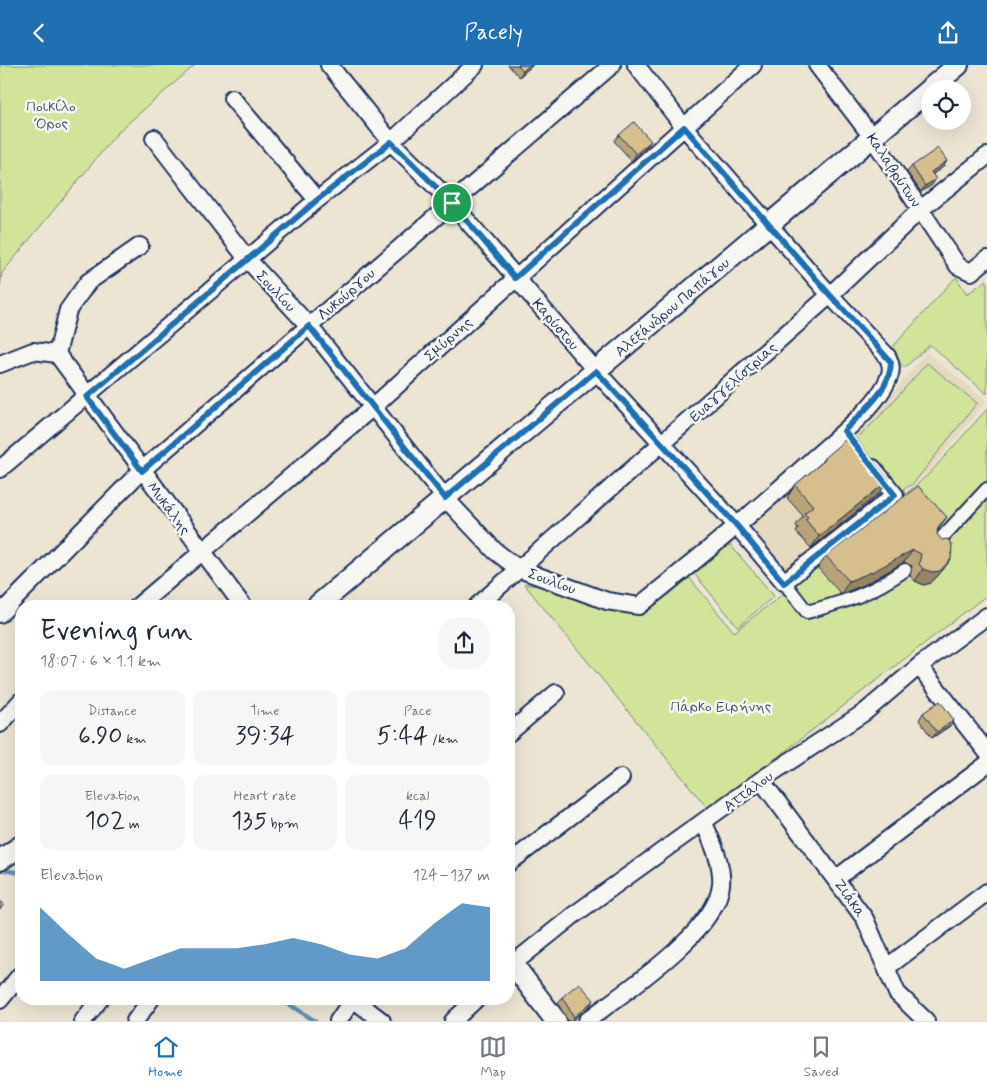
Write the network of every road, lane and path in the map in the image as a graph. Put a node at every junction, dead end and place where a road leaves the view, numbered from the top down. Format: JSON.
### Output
{"nodes":[{"id":1,"x":329,"y":65,"type":"edge"},
{"id":2,"x":475,"y":65,"type":"edge"},
{"id":3,"x":612,"y":65,"type":"edge"},
{"id":4,"x":636,"y":65,"type":"edge"},
{"id":5,"x":753,"y":65,"type":"edge"},
{"id":6,"x":817,"y":65,"type":"edge"},
{"id":7,"x":958,"y":65,"type":"edge"},
{"id":8,"x":232,"y":98,"type":"dead end"},
{"id":9,"x":684,"y":127,"type":"junction"},
{"id":10,"x":872,"y":137,"type":"junction"},
{"id":11,"x":154,"y":138,"type":"dead end"},
{"id":12,"x":391,"y":142,"type":"junction"},
{"id":13,"x":987,"y":156,"type":"edge"},
{"id":14,"x":317,"y":200,"type":"junction"},
{"id":15,"x":452,"y":203,"type":"junction"},
{"id":16,"x":921,"y":209,"type":"junction"},
{"id":17,"x":770,"y":224,"type":"junction"},
{"id":18,"x":140,"y":246,"type":"dead end"},
{"id":19,"x":987,"y":259,"type":"edge"},
{"id":20,"x":248,"y":260,"type":"junction"},
{"id":21,"x":515,"y":278,"type":"junction"},
{"id":22,"x":830,"y":295,"type":"junction"},
{"id":23,"x":309,"y":326,"type":"junction"},
{"id":24,"x":57,"y":354,"type":"junction"},
{"id":25,"x":0,"y":364,"type":"edge"},
{"id":26,"x":596,"y":371,"type":"junction"},
{"id":27,"x":87,"y":397,"type":"junction"},
{"id":28,"x":373,"y":407,"type":"junction"},
{"id":29,"x":844,"y":431,"type":"junction"},
{"id":30,"x":664,"y":443,"type":"junction"},
{"id":31,"x":0,"y":469,"type":"edge"},
{"id":32,"x":142,"y":471,"type":"junction"},
{"id":33,"x":987,"y":489,"type":"edge"},
{"id":34,"x":445,"y":498,"type":"junction"},
{"id":35,"x":738,"y":527,"type":"junction"},
{"id":36,"x":936,"y":544,"type":"edge"},
{"id":37,"x":202,"y":552,"type":"junction"},
{"id":38,"x":519,"y":569,"type":"junction"},
{"id":39,"x":905,"y":570,"type":"edge"},
{"id":40,"x":784,"y":583,"type":"junction"},
{"id":41,"x":145,"y":600,"type":"edge"},
{"id":42,"x":238,"y":600,"type":"edge"},
{"id":43,"x":324,"y":600,"type":"edge"},
{"id":44,"x":485,"y":600,"type":"edge"},
{"id":45,"x":0,"y":614,"type":"edge"},
{"id":46,"x":987,"y":616,"type":"edge"},
{"id":47,"x":920,"y":666,"type":"junction"},
{"id":48,"x":556,"y":693,"type":"dead end"},
{"id":49,"x":15,"y":708,"type":"edge"},
{"id":50,"x":0,"y":724,"type":"edge"},
{"id":51,"x":515,"y":728,"type":"edge"},
{"id":52,"x":987,"y":752,"type":"edge"},
{"id":53,"x":987,"y":764,"type":"edge"},
{"id":54,"x":621,"y":778,"type":"dead end"},
{"id":55,"x":761,"y":780,"type":"junction"},
{"id":56,"x":704,"y":823,"type":"junction"},
{"id":57,"x":15,"y":850,"type":"edge"},
{"id":58,"x":515,"y":858,"type":"edge"},
{"id":59,"x":0,"y":860,"type":"edge"},
{"id":60,"x":837,"y":878,"type":"junction"},
{"id":61,"x":987,"y":891,"type":"edge"},
{"id":62,"x":515,"y":960,"type":"edge"},
{"id":63,"x":886,"y":968,"type":"junction"},
{"id":64,"x":515,"y":970,"type":"edge"},
{"id":65,"x":15,"y":981,"type":"edge"},
{"id":66,"x":0,"y":1000,"type":"edge"},
{"id":67,"x":95,"y":1005,"type":"edge"},
{"id":68,"x":147,"y":1005,"type":"edge"},
{"id":69,"x":349,"y":1005,"type":"edge"},
{"id":70,"x":361,"y":1005,"type":"edge"},
{"id":71,"x":470,"y":1005,"type":"edge"},
{"id":72,"x":83,"y":1021,"type":"edge"},
{"id":73,"x":135,"y":1021,"type":"edge"},
{"id":74,"x":338,"y":1021,"type":"edge"},
{"id":75,"x":382,"y":1021,"type":"edge"},
{"id":76,"x":453,"y":1021,"type":"edge"},
{"id":77,"x":556,"y":1021,"type":"edge"},
{"id":78,"x":587,"y":1021,"type":"edge"},
{"id":79,"x":926,"y":1021,"type":"edge"}],
"edges":[{"from":1,"to":12,"type":"street","name":"Καρύστου"},
{"from":2,"to":12,"type":"street"},
{"from":3,"to":15,"type":"street","name":"Λυκούργου"},
{"from":4,"to":9,"type":"street"},
{"from":5,"to":9,"type":"street","name":"Σμύρνης"},
{"from":6,"to":10,"type":"street","name":"Καλαβρύτων"},
{"from":7,"to":10,"type":"street","name":"Αλεξάνδρου Παπάγου"},
{"from":8,"to":14,"type":"street"},
{"from":9,"to":17,"type":"street"},
{"from":9,"to":21,"type":"street","name":"Σμύρνης"},
{"from":10,"to":16,"type":"street","name":"Καλαβρύτων"},
{"from":10,"to":17,"type":"street","name":"Αλεξάνδρου Παπάγου"},
{"from":11,"to":20,"type":"street","name":"Σουλίου"},
{"from":12,"to":14,"type":"street"},
{"from":12,"to":15,"type":"street","name":"Καρύστου"},
{"from":13,"to":16,"type":"street","name":"Ευαγγελίστριας"},
{"from":14,"to":20,"type":"street"},
{"from":15,"to":21,"type":"street","name":"Καρύστου"},
{"from":15,"to":23,"type":"street","name":"Λυκούργου"},
{"from":16,"to":19,"type":"street","name":"Καλαβρύτων"},
{"from":16,"to":22,"type":"street","name":"Ευαγγελίστριας"},
{"from":17,"to":22,"type":"street"},
{"from":17,"to":26,"type":"street","name":"Αλεξάνδρου Παπάγου"},
{"from":18,"to":24,"type":"street"},
{"from":20,"to":23,"type":"street","name":"Σουλίου"},
{"from":20,"to":27,"type":"street"},
{"from":21,"to":26,"type":"street","name":"Καρύστου"},
{"from":21,"to":28,"type":"street","name":"Σμύρνης"},
{"from":22,"to":29,"type":"street"},
{"from":22,"to":30,"type":"street","name":"Ευαγγελίστριας"},
{"from":23,"to":28,"type":"street","name":"Σουλίου"},
{"from":23,"to":32,"type":"street","name":"Λυκούργου"},
{"from":24,"to":25,"type":"street"},
{"from":24,"to":27,"type":"street","name":"Μυκάλης"},
{"from":26,"to":30,"type":"street","name":"Καρύστου"},
{"from":26,"to":34,"type":"street","name":"Αλεξάνδρου Παπάγου"},
{"from":27,"to":31,"type":"street"},
{"from":27,"to":32,"type":"street","name":"Μυκάλης"},
{"from":28,"to":34,"type":"street","name":"Σουλίου"},
{"from":28,"to":37,"type":"street","name":"Σμύρνης"},
{"from":29,"to":35,"type":"street"},
{"from":29,"to":40,"type":"street"},
{"from":30,"to":35,"type":"street","name":"Καρύστου"},
{"from":30,"to":38,"type":"street","name":"Ευαγγελίστριας"},
{"from":32,"to":37,"type":"street","name":"Μυκάλης"},
{"from":32,"to":45,"type":"street","name":"Λυκούργου"},
{"from":33,"to":36,"type":"street"},
{"from":34,"to":38,"type":"street","name":"Σουλίου"},
{"from":34,"to":43,"type":"street","name":"Αλεξάνδρου Παπάγου"},
{"from":35,"to":38,"type":"street","name":"Σουλίου"},
{"from":35,"to":40,"type":"street","name":"Καρύστου"},
{"from":37,"to":41,"type":"street","name":"Σμύρνης"},
{"from":37,"to":42,"type":"street","name":"Μυκάλης"},
{"from":38,"to":44,"type":"street","name":"Ευαγγελίστριας"},
{"from":39,"to":40,"type":"street"},
{"from":46,"to":47,"type":"street","name":"Αττάλου"},
{"from":47,"to":52,"type":"street"},
{"from":47,"to":55,"type":"street","name":"Αττάλου"},
{"from":48,"to":51,"type":"street"},
{"from":49,"to":50,"type":"street"},
{"from":53,"to":60,"type":"street"},
{"from":54,"to":58,"type":"street"},
{"from":55,"to":56,"type":"street","name":"Αττάλου"},
{"from":55,"to":60,"type":"street","name":"Ζιάκα"},
{"from":56,"to":62,"type":"street","name":"Αττάλου"},
{"from":56,"to":78,"type":"street"},
{"from":57,"to":59,"type":"street"},
{"from":60,"to":63,"type":"street","name":"Ζιάκα"},
{"from":61,"to":63,"type":"street"},
{"from":63,"to":79,"type":"street","name":"Ζιάκα"},
{"from":64,"to":77,"type":"street"},
{"from":65,"to":66,"type":"street"},
{"from":67,"to":72,"type":"street"},
{"from":68,"to":73,"type":"street"},
{"from":69,"to":74,"type":"street"},
{"from":70,"to":75,"type":"street"},
{"from":71,"to":76,"type":"street"}]}
